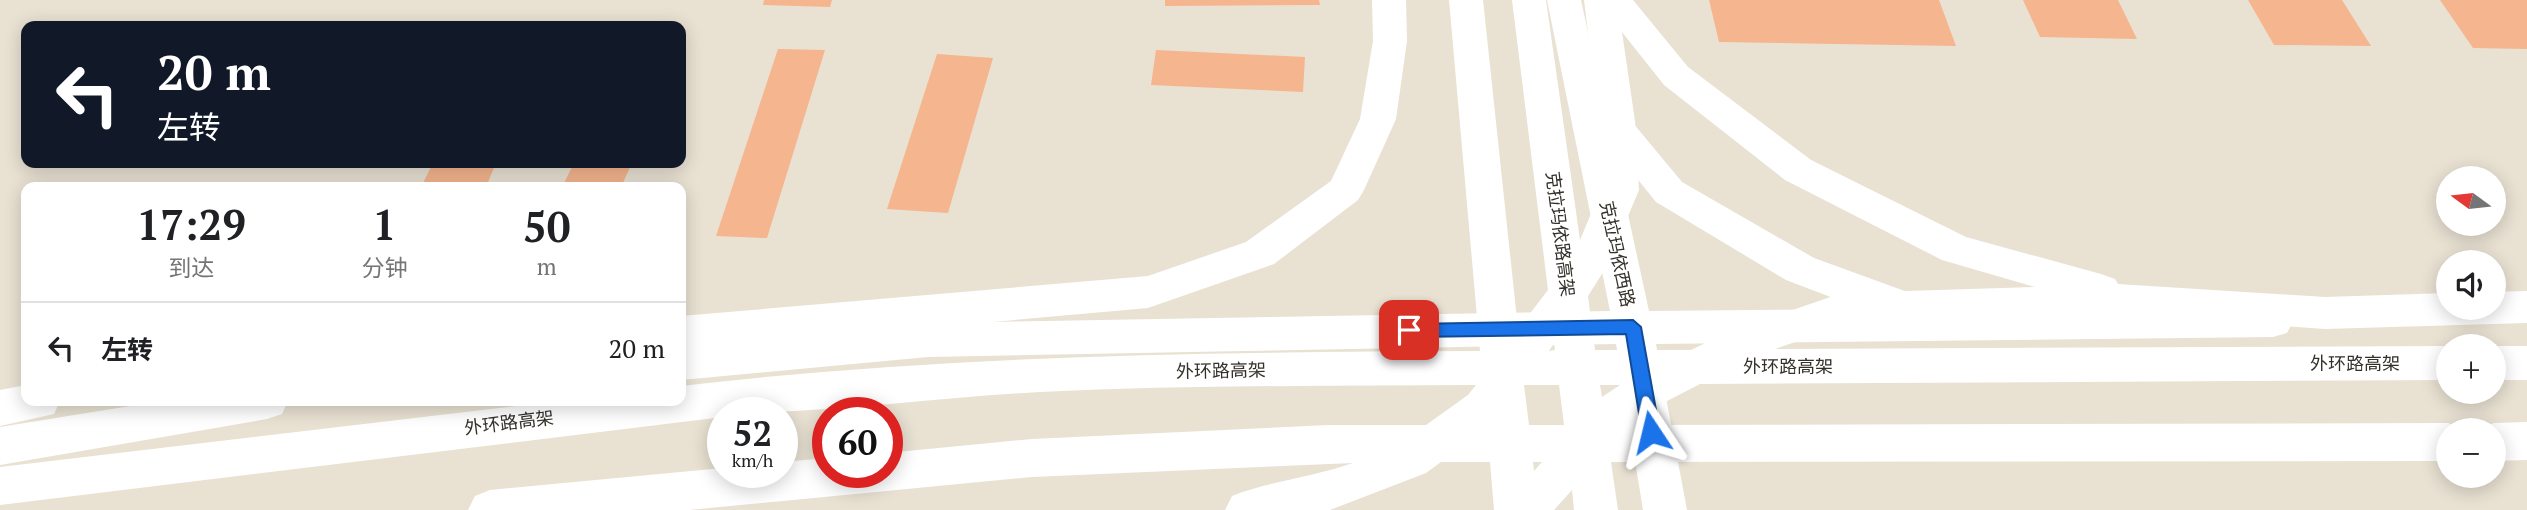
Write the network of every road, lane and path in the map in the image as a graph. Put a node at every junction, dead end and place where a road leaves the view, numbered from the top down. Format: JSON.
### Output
{"nodes":[{"id":1,"x":1389,"y":0,"type":"edge"},
{"id":2,"x":1468,"y":0,"type":"edge"},
{"id":3,"x":1529,"y":0,"type":"edge"},
{"id":4,"x":1564,"y":0,"type":"edge"},
{"id":5,"x":1601,"y":0,"type":"edge"},
{"id":6,"x":1615,"y":0,"type":"edge"},
{"id":7,"x":1583,"y":88,"type":"junction"},
{"id":8,"x":2137,"y":300,"type":"junction"},
{"id":9,"x":2527,"y":307,"type":"edge"},
{"id":10,"x":2527,"y":319,"type":"edge"},
{"id":11,"x":1948,"y":324,"type":"junction"},
{"id":12,"x":1633,"y":327,"type":"junction"},
{"id":13,"x":1490,"y":329,"type":"junction"},
{"id":14,"x":686,"y":333,"type":"edge"},
{"id":15,"x":686,"y":363,"type":"edge"},
{"id":16,"x":2436,"y":363,"type":"edge"},
{"id":17,"x":2506,"y":363,"type":"edge"},
{"id":18,"x":2527,"y":363,"type":"edge"},
{"id":19,"x":21,"y":404,"type":"edge"},
{"id":20,"x":686,"y":404,"type":"edge"},
{"id":21,"x":237,"y":406,"type":"edge"},
{"id":22,"x":667,"y":406,"type":"edge"},
{"id":23,"x":0,"y":408,"type":"edge"},
{"id":24,"x":2436,"y":442,"type":"edge"},
{"id":25,"x":2506,"y":442,"type":"edge"},
{"id":26,"x":2527,"y":442,"type":"edge"},
{"id":27,"x":0,"y":446,"type":"edge"},
{"id":28,"x":903,"y":470,"type":"edge"},
{"id":29,"x":812,"y":479,"type":"edge"},
{"id":30,"x":0,"y":486,"type":"edge"},
{"id":31,"x":490,"y":510,"type":"edge"},
{"id":32,"x":1247,"y":510,"type":"edge"},
{"id":33,"x":1507,"y":510,"type":"edge"},
{"id":34,"x":1516,"y":510,"type":"edge"},
{"id":35,"x":1526,"y":510,"type":"edge"},
{"id":36,"x":1596,"y":510,"type":"edge"},
{"id":37,"x":1665,"y":510,"type":"edge"}],
"edges":[{"from":1,"to":14,"type":"main road"},
{"from":2,"to":13,"type":"main road"},
{"from":2,"to":34,"type":"main road"},
{"from":3,"to":36,"type":"main road","name":"克拉玛依路高架"},
{"from":4,"to":7,"type":"main road","name":"克拉玛依西路"},
{"from":5,"to":32,"type":"main road"},
{"from":6,"to":8,"type":"main road"},
{"from":7,"to":11,"type":"main road"},
{"from":7,"to":12,"type":"main road","name":"克拉玛依西路"},
{"from":8,"to":9,"type":"main road"},
{"from":8,"to":35,"type":"main road"},
{"from":10,"to":11,"type":"main road"},
{"from":11,"to":12,"type":"main road"},
{"from":12,"to":13,"type":"main road"},
{"from":12,"to":37,"type":"main road","name":"克拉玛依西路"},
{"from":13,"to":15,"type":"main road"},
{"from":13,"to":33,"type":"main road"},
{"from":16,"to":20,"type":"main road","name":"外环路高架"},
{"from":17,"to":18,"type":"main road"},
{"from":19,"to":23,"type":"main road"},
{"from":21,"to":27,"type":"main road"},
{"from":22,"to":30,"type":"main road","name":"外环路高架"},
{"from":24,"to":28,"type":"main road"},
{"from":25,"to":26,"type":"main road"},
{"from":29,"to":31,"type":"main road"}]}
